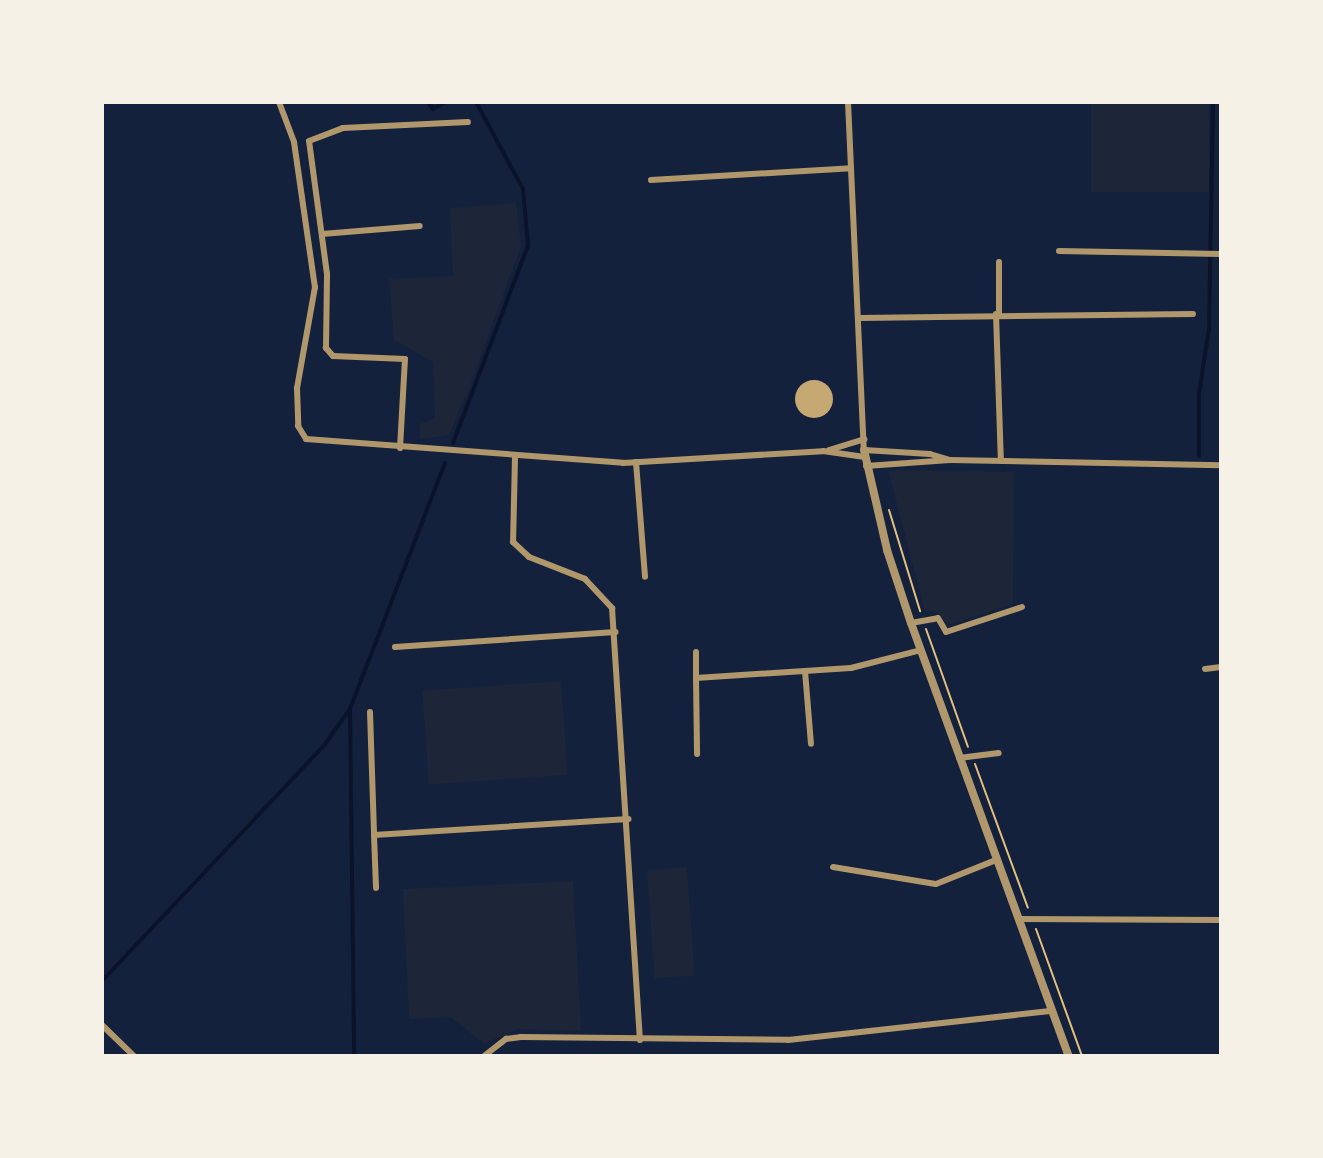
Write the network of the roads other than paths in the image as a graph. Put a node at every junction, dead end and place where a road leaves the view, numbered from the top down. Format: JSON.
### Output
{"nodes":[{"id":1,"x":279,"y":102,"type":"edge"},
{"id":2,"x":848,"y":102,"type":"edge"},
{"id":3,"x":468,"y":122,"type":"dead end"},
{"id":4,"x":851,"y":168,"type":"junction"},
{"id":5,"x":651,"y":180,"type":"dead end"},
{"id":6,"x":420,"y":226,"type":"dead end"},
{"id":7,"x":322,"y":234,"type":"junction"},
{"id":8,"x":1059,"y":251,"type":"dead end"},
{"id":9,"x":1221,"y":254,"type":"edge"},
{"id":10,"x":999,"y":262,"type":"dead end"},
{"id":11,"x":998,"y":314,"type":"junction"},
{"id":12,"x":1193,"y":314,"type":"dead end"},
{"id":13,"x":858,"y":318,"type":"junction"},
{"id":14,"x":864,"y":439,"type":"junction"},
{"id":15,"x":400,"y":448,"type":"junction"},
{"id":16,"x":823,"y":451,"type":"junction"},
{"id":17,"x":515,"y":457,"type":"junction"},
{"id":18,"x":865,"y":458,"type":"junction"},
{"id":19,"x":950,"y":460,"type":"junction"},
{"id":20,"x":1001,"y":461,"type":"junction"},
{"id":21,"x":636,"y":462,"type":"junction"},
{"id":22,"x":1221,"y":465,"type":"edge"},
{"id":23,"x":645,"y":577,"type":"dead end"},
{"id":24,"x":1022,"y":607,"type":"dead end"},
{"id":25,"x":911,"y":623,"type":"junction"},
{"id":26,"x":615,"y":632,"type":"junction"},
{"id":27,"x":395,"y":647,"type":"dead end"},
{"id":28,"x":921,"y":650,"type":"junction"},
{"id":29,"x":696,"y":652,"type":"dead end"},
{"id":30,"x":1221,"y":667,"type":"edge"},
{"id":31,"x":1205,"y":669,"type":"dead end"},
{"id":32,"x":805,"y":671,"type":"junction"},
{"id":33,"x":696,"y":678,"type":"junction"},
{"id":34,"x":370,"y":712,"type":"dead end"},
{"id":35,"x":811,"y":744,"type":"dead end"},
{"id":36,"x":999,"y":753,"type":"dead end"},
{"id":37,"x":697,"y":754,"type":"dead end"},
{"id":38,"x":959,"y":758,"type":"junction"},
{"id":39,"x":628,"y":819,"type":"junction"},
{"id":40,"x":374,"y":835,"type":"junction"},
{"id":41,"x":996,"y":860,"type":"junction"},
{"id":42,"x":833,"y":867,"type":"dead end"},
{"id":43,"x":376,"y":888,"type":"dead end"},
{"id":44,"x":1018,"y":919,"type":"junction"},
{"id":45,"x":1221,"y":920,"type":"edge"},
{"id":46,"x":1052,"y":1011,"type":"junction"},
{"id":47,"x":102,"y":1025,"type":"edge"},
{"id":48,"x":640,"y":1040,"type":"junction"},
{"id":49,"x":134,"y":1056,"type":"edge"},
{"id":50,"x":484,"y":1056,"type":"edge"},
{"id":51,"x":1069,"y":1056,"type":"edge"}],
"edges":[{"from":1,"to":15,"type":"street"},
{"from":2,"to":4,"type":"street"},
{"from":3,"to":7,"type":"street"},
{"from":4,"to":5,"type":"street"},
{"from":4,"to":13,"type":"street"},
{"from":6,"to":7,"type":"street"},
{"from":7,"to":15,"type":"street"},
{"from":8,"to":9,"type":"street"},
{"from":10,"to":11,"type":"street"},
{"from":11,"to":12,"type":"street"},
{"from":11,"to":13,"type":"street"},
{"from":11,"to":20,"type":"street"},
{"from":13,"to":14,"type":"street"},
{"from":14,"to":16,"type":"street"},
{"from":14,"to":18,"type":"street"},
{"from":15,"to":17,"type":"street"},
{"from":16,"to":18,"type":"street"},
{"from":16,"to":21,"type":"street"},
{"from":17,"to":21,"type":"street"},
{"from":17,"to":26,"type":"street"},
{"from":18,"to":19,"type":"street"},
{"from":18,"to":19,"type":"street"},
{"from":18,"to":25,"type":"street"},
{"from":19,"to":20,"type":"street"},
{"from":20,"to":22,"type":"street"},
{"from":21,"to":23,"type":"street"},
{"from":24,"to":25,"type":"street"},
{"from":25,"to":28,"type":"street"},
{"from":26,"to":27,"type":"street"},
{"from":26,"to":39,"type":"street"},
{"from":28,"to":32,"type":"street"},
{"from":28,"to":38,"type":"street"},
{"from":29,"to":33,"type":"street"},
{"from":30,"to":31,"type":"street"},
{"from":32,"to":33,"type":"street"},
{"from":32,"to":35,"type":"street"},
{"from":33,"to":37,"type":"street"},
{"from":34,"to":40,"type":"street"},
{"from":36,"to":38,"type":"street"},
{"from":38,"to":41,"type":"street"},
{"from":39,"to":40,"type":"street"},
{"from":39,"to":48,"type":"street"},
{"from":40,"to":43,"type":"street"},
{"from":41,"to":42,"type":"street"},
{"from":41,"to":44,"type":"street"},
{"from":44,"to":45,"type":"street"},
{"from":44,"to":46,"type":"street"},
{"from":46,"to":48,"type":"street"},
{"from":46,"to":51,"type":"street"},
{"from":47,"to":49,"type":"street"},
{"from":48,"to":50,"type":"street"}]}
